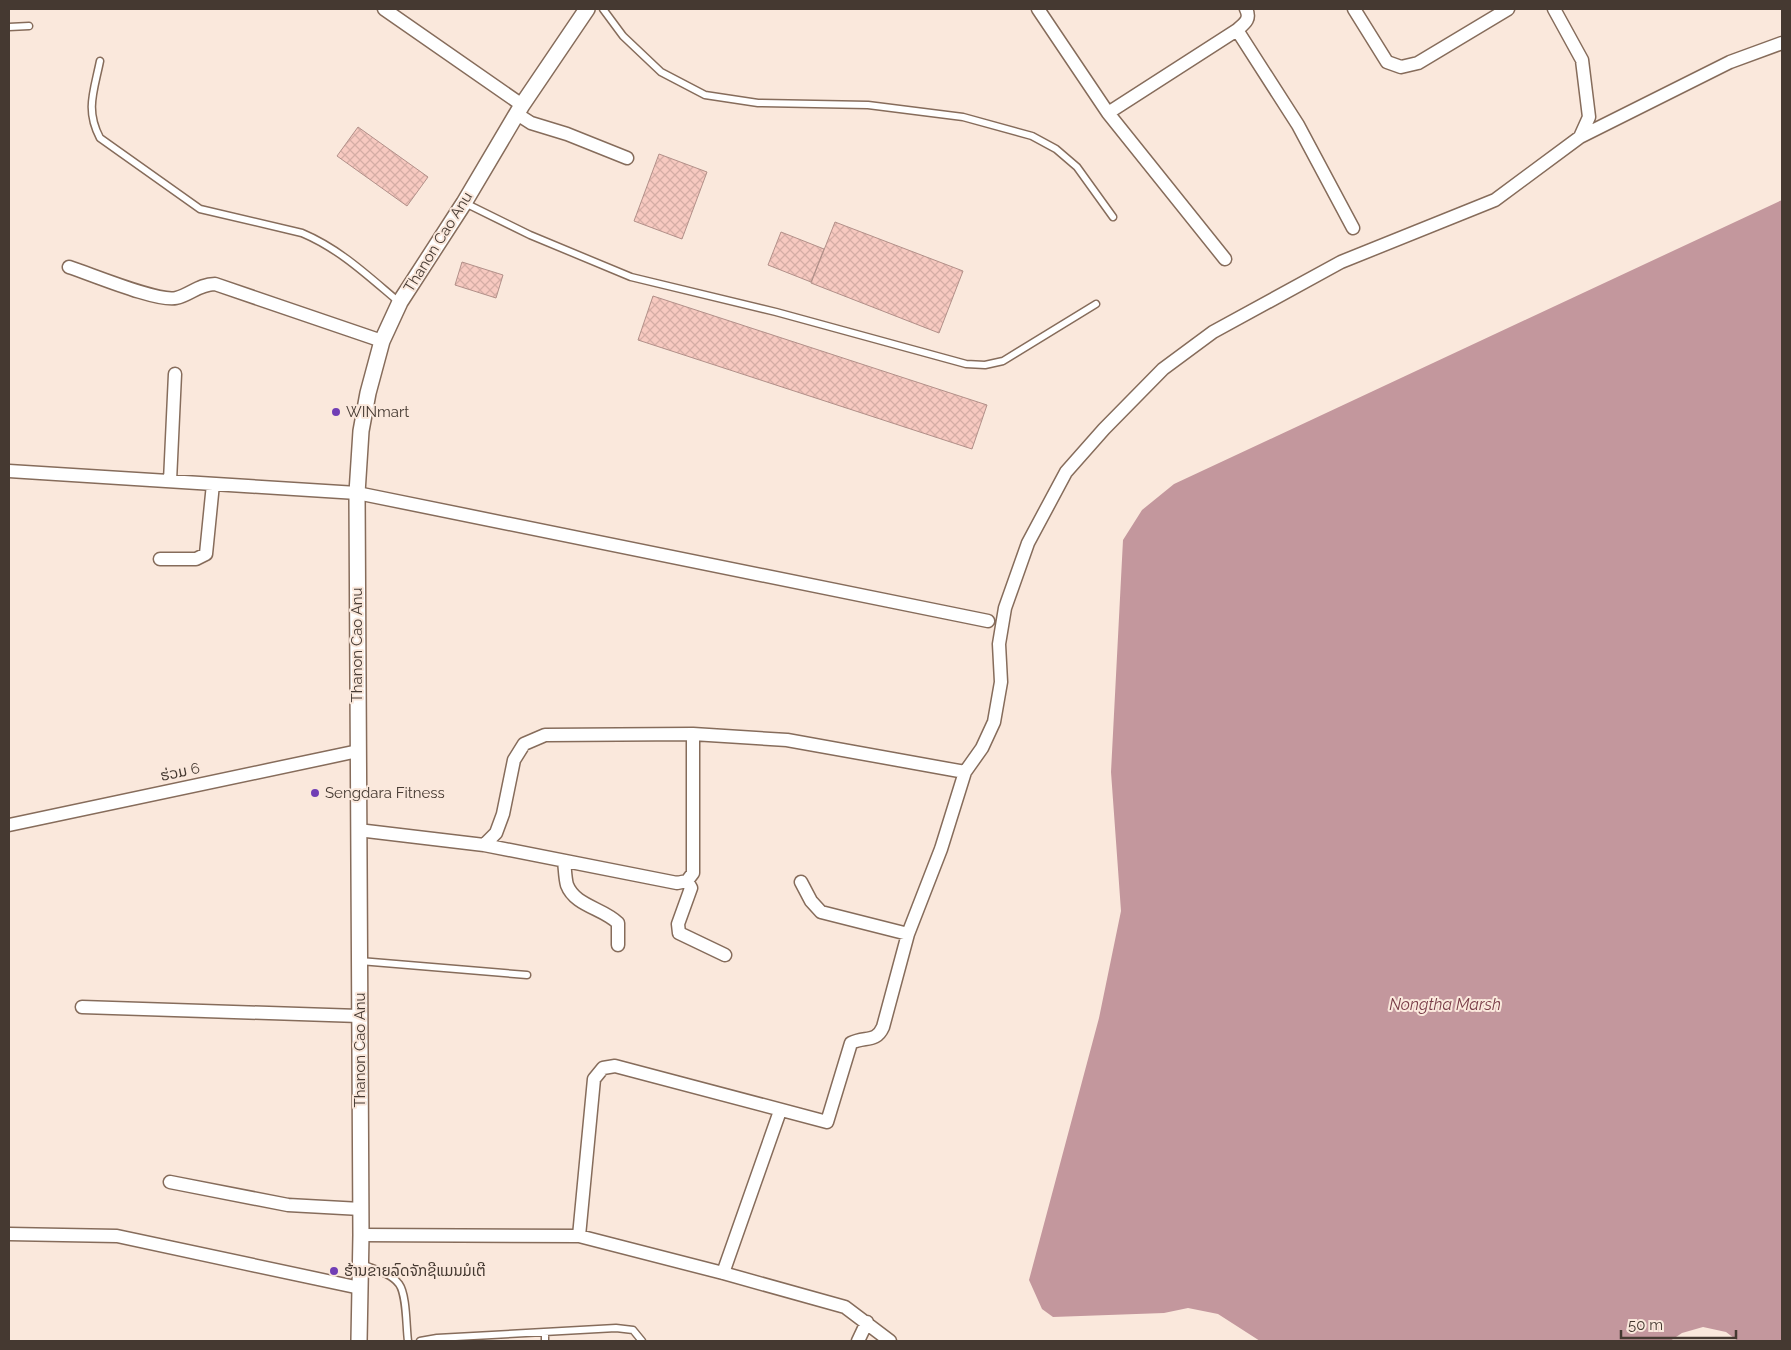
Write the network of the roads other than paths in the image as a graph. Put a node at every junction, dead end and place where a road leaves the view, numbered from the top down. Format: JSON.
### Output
{"nodes":[{"id":1,"x":384,"y":9,"type":"edge"},
{"id":2,"x":587,"y":9,"type":"edge"},
{"id":3,"x":603,"y":9,"type":"edge"},
{"id":4,"x":1038,"y":9,"type":"edge"},
{"id":5,"x":1246,"y":9,"type":"edge"},
{"id":6,"x":1354,"y":9,"type":"edge"},
{"id":7,"x":1508,"y":9,"type":"edge"},
{"id":8,"x":1554,"y":9,"type":"edge"},
{"id":9,"x":29,"y":26,"type":"dead end"},
{"id":10,"x":9,"y":27,"type":"edge"},
{"id":11,"x":1237,"y":30,"type":"junction"},
{"id":12,"x":1782,"y":43,"type":"edge"},
{"id":13,"x":100,"y":62,"type":"dead end"},
{"id":14,"x":520,"y":109,"type":"junction"},
{"id":15,"x":1108,"y":113,"type":"junction"},
{"id":16,"x":1580,"y":137,"type":"junction"},
{"id":17,"x":627,"y":158,"type":"dead end"},
{"id":18,"x":464,"y":203,"type":"junction"},
{"id":19,"x":1113,"y":217,"type":"dead end"},
{"id":20,"x":1353,"y":228,"type":"dead end"},
{"id":21,"x":1225,"y":259,"type":"dead end"},
{"id":22,"x":69,"y":267,"type":"dead end"},
{"id":23,"x":400,"y":302,"type":"junction"},
{"id":24,"x":1096,"y":304,"type":"dead end"},
{"id":25,"x":382,"y":341,"type":"junction"},
{"id":26,"x":175,"y":374,"type":"dead end"},
{"id":27,"x":9,"y":471,"type":"edge"},
{"id":28,"x":170,"y":481,"type":"junction"},
{"id":29,"x":213,"y":484,"type":"junction"},
{"id":30,"x":357,"y":493,"type":"junction"},
{"id":31,"x":160,"y":559,"type":"dead end"},
{"id":32,"x":988,"y":621,"type":"dead end"},
{"id":33,"x":693,"y":734,"type":"junction"},
{"id":34,"x":358,"y":751,"type":"junction"},
{"id":35,"x":965,"y":772,"type":"junction"},
{"id":36,"x":9,"y":825,"type":"edge"},
{"id":37,"x":358,"y":830,"type":"junction"},
{"id":38,"x":484,"y":845,"type":"junction"},
{"id":39,"x":564,"y":861,"type":"junction"},
{"id":40,"x":687,"y":881,"type":"junction"},
{"id":41,"x":801,"y":882,"type":"dead end"},
{"id":42,"x":908,"y":934,"type":"junction"},
{"id":43,"x":618,"y":945,"type":"dead end"},
{"id":44,"x":726,"y":955,"type":"dead end"},
{"id":45,"x":360,"y":961,"type":"junction"},
{"id":46,"x":528,"y":975,"type":"dead end"},
{"id":47,"x":82,"y":1007,"type":"dead end"},
{"id":48,"x":360,"y":1016,"type":"junction"},
{"id":49,"x":780,"y":1111,"type":"junction"},
{"id":50,"x":170,"y":1182,"type":"dead end"},
{"id":51,"x":361,"y":1209,"type":"junction"},
{"id":52,"x":9,"y":1234,"type":"edge"},
{"id":53,"x":361,"y":1235,"type":"junction"},
{"id":54,"x":579,"y":1236,"type":"junction"},
{"id":55,"x":360,"y":1263,"type":"junction"},
{"id":56,"x":723,"y":1273,"type":"junction"},
{"id":57,"x":360,"y":1288,"type":"junction"},
{"id":58,"x":867,"y":1322,"type":"junction"},
{"id":59,"x":545,"y":1332,"type":"junction"},
{"id":60,"x":359,"y":1341,"type":"edge"},
{"id":61,"x":408,"y":1341,"type":"edge"},
{"id":62,"x":420,"y":1341,"type":"edge"},
{"id":63,"x":545,"y":1341,"type":"edge"},
{"id":64,"x":642,"y":1341,"type":"edge"},
{"id":65,"x":858,"y":1341,"type":"edge"},
{"id":66,"x":890,"y":1341,"type":"edge"}],
"edges":[{"from":1,"to":14,"type":"street"},
{"from":2,"to":14,"type":"street","name":"Thanon Cao Anu"},
{"from":3,"to":19,"type":"lane"},
{"from":4,"to":15,"type":"street"},
{"from":5,"to":11,"type":"street"},
{"from":6,"to":7,"type":"street"},
{"from":8,"to":16,"type":"street"},
{"from":9,"to":10,"type":"lane"},
{"from":11,"to":15,"type":"street"},
{"from":11,"to":20,"type":"street"},
{"from":12,"to":16,"type":"street"},
{"from":13,"to":23,"type":"lane"},
{"from":14,"to":17,"type":"street"},
{"from":14,"to":18,"type":"street","name":"Thanon Cao Anu"},
{"from":15,"to":21,"type":"street"},
{"from":16,"to":35,"type":"street"},
{"from":18,"to":23,"type":"street","name":"Thanon Cao Anu"},
{"from":18,"to":24,"type":"lane"},
{"from":22,"to":25,"type":"street"},
{"from":23,"to":25,"type":"street","name":"Thanon Cao Anu"},
{"from":25,"to":30,"type":"street","name":"Thanon Cao Anu"},
{"from":26,"to":28,"type":"street"},
{"from":27,"to":28,"type":"street"},
{"from":28,"to":29,"type":"street"},
{"from":29,"to":30,"type":"street"},
{"from":29,"to":31,"type":"street"},
{"from":30,"to":32,"type":"street"},
{"from":30,"to":34,"type":"street","name":"Thanon Cao Anu"},
{"from":33,"to":35,"type":"street"},
{"from":33,"to":38,"type":"street"},
{"from":33,"to":40,"type":"street"},
{"from":34,"to":36,"type":"street","name":"ຮ່ວມ 6"},
{"from":34,"to":37,"type":"street","name":"Thanon Cao Anu"},
{"from":35,"to":42,"type":"street"},
{"from":37,"to":38,"type":"street"},
{"from":37,"to":45,"type":"street","name":"Thanon Cao Anu"},
{"from":38,"to":39,"type":"street"},
{"from":39,"to":40,"type":"street"},
{"from":39,"to":43,"type":"street"},
{"from":40,"to":44,"type":"street"},
{"from":41,"to":42,"type":"street"},
{"from":42,"to":49,"type":"street"},
{"from":45,"to":46,"type":"lane"},
{"from":45,"to":48,"type":"street","name":"Thanon Cao Anu"},
{"from":47,"to":48,"type":"street"},
{"from":48,"to":51,"type":"street","name":"Thanon Cao Anu"},
{"from":49,"to":54,"type":"street"},
{"from":49,"to":56,"type":"street"},
{"from":50,"to":51,"type":"street"},
{"from":51,"to":53,"type":"street","name":"Thanon Cao Anu"},
{"from":52,"to":57,"type":"street"},
{"from":53,"to":54,"type":"street"},
{"from":53,"to":55,"type":"street","name":"Thanon Cao Anu"},
{"from":54,"to":56,"type":"street"},
{"from":55,"to":57,"type":"street","name":"Thanon Cao Anu"},
{"from":55,"to":61,"type":"lane"},
{"from":56,"to":58,"type":"street"},
{"from":57,"to":60,"type":"street","name":"Thanon Cao Anu"},
{"from":58,"to":65,"type":"street"},
{"from":58,"to":66,"type":"street"},
{"from":59,"to":62,"type":"lane"},
{"from":59,"to":63,"type":"lane"},
{"from":59,"to":64,"type":"lane"}]}
